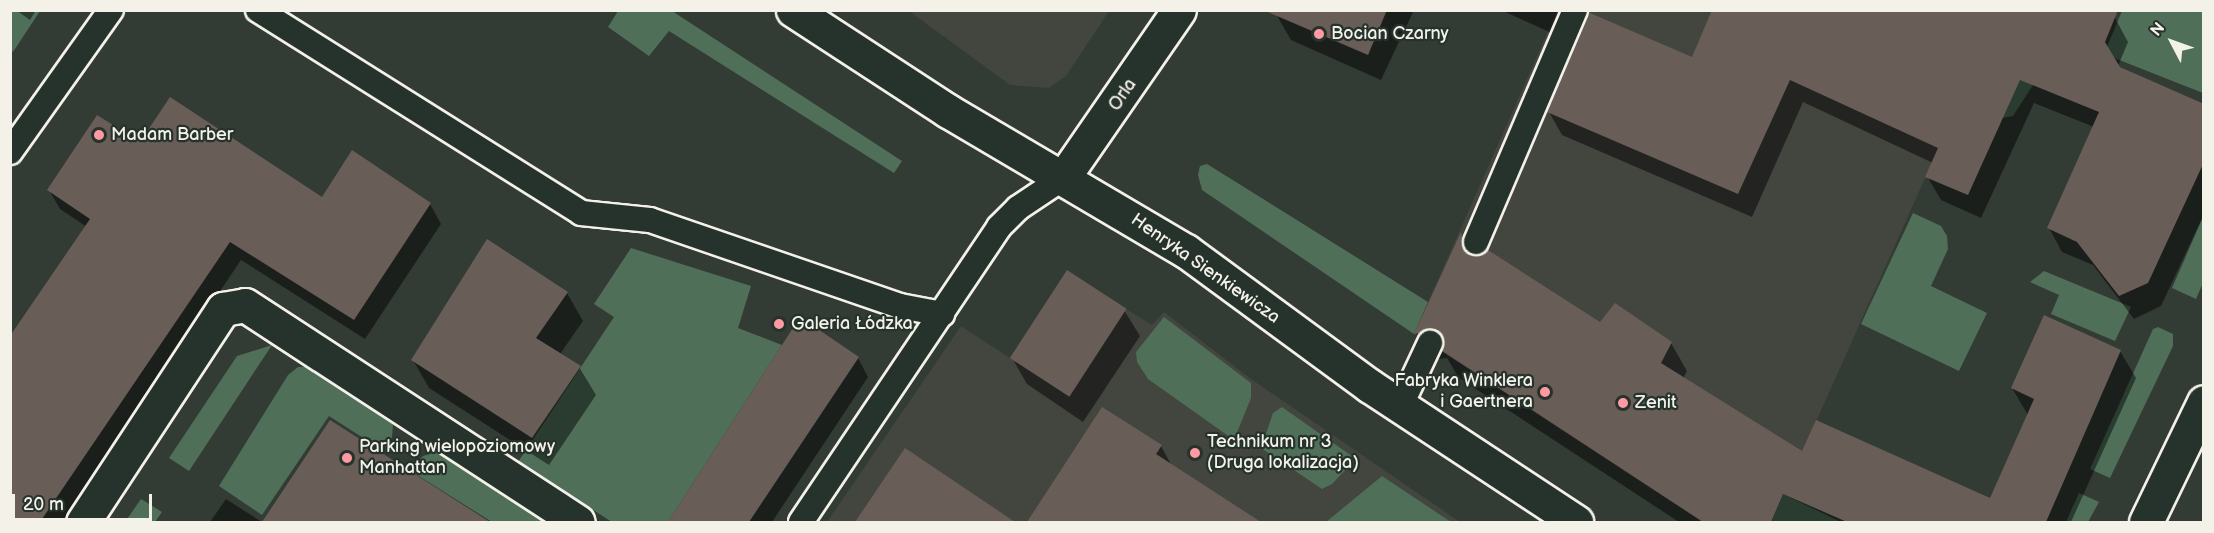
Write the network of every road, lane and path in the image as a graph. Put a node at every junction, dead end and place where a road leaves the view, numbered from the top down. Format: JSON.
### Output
{"nodes":[{"id":1,"x":111,"y":10,"type":"edge"},
{"id":2,"x":258,"y":10,"type":"edge"},
{"id":3,"x":793,"y":10,"type":"edge"},
{"id":4,"x":1179,"y":10,"type":"edge"},
{"id":5,"x":1575,"y":10,"type":"edge"},
{"id":6,"x":10,"y":152,"type":"edge"},
{"id":7,"x":1063,"y":178,"type":"junction"},
{"id":8,"x":1476,"y":242,"type":"dead end"},
{"id":9,"x":942,"y":314,"type":"junction"},
{"id":10,"x":1430,"y":344,"type":"dead end"},
{"id":11,"x":2204,"y":402,"type":"edge"},
{"id":12,"x":1400,"y":407,"type":"junction"},
{"id":13,"x":83,"y":522,"type":"edge"},
{"id":14,"x":578,"y":522,"type":"edge"},
{"id":15,"x":801,"y":522,"type":"edge"},
{"id":16,"x":1576,"y":522,"type":"edge"},
{"id":17,"x":2146,"y":522,"type":"edge"}],
"edges":[{"from":1,"to":6,"type":"lane"},
{"from":2,"to":9,"type":"lane"},
{"from":3,"to":7,"type":"street","name":"Henryka Sienkiewicza"},
{"from":4,"to":7,"type":"street","name":"Orla"},
{"from":5,"to":8,"type":"lane"},
{"from":7,"to":9,"type":"lane"},
{"from":7,"to":12,"type":"street","name":"Henryka Sienkiewicza"},
{"from":9,"to":15,"type":"lane"},
{"from":10,"to":12,"type":"lane"},
{"from":11,"to":17,"type":"street"},
{"from":12,"to":16,"type":"street","name":"Henryka Sienkiewicza"},
{"from":13,"to":14,"type":"street"}]}
